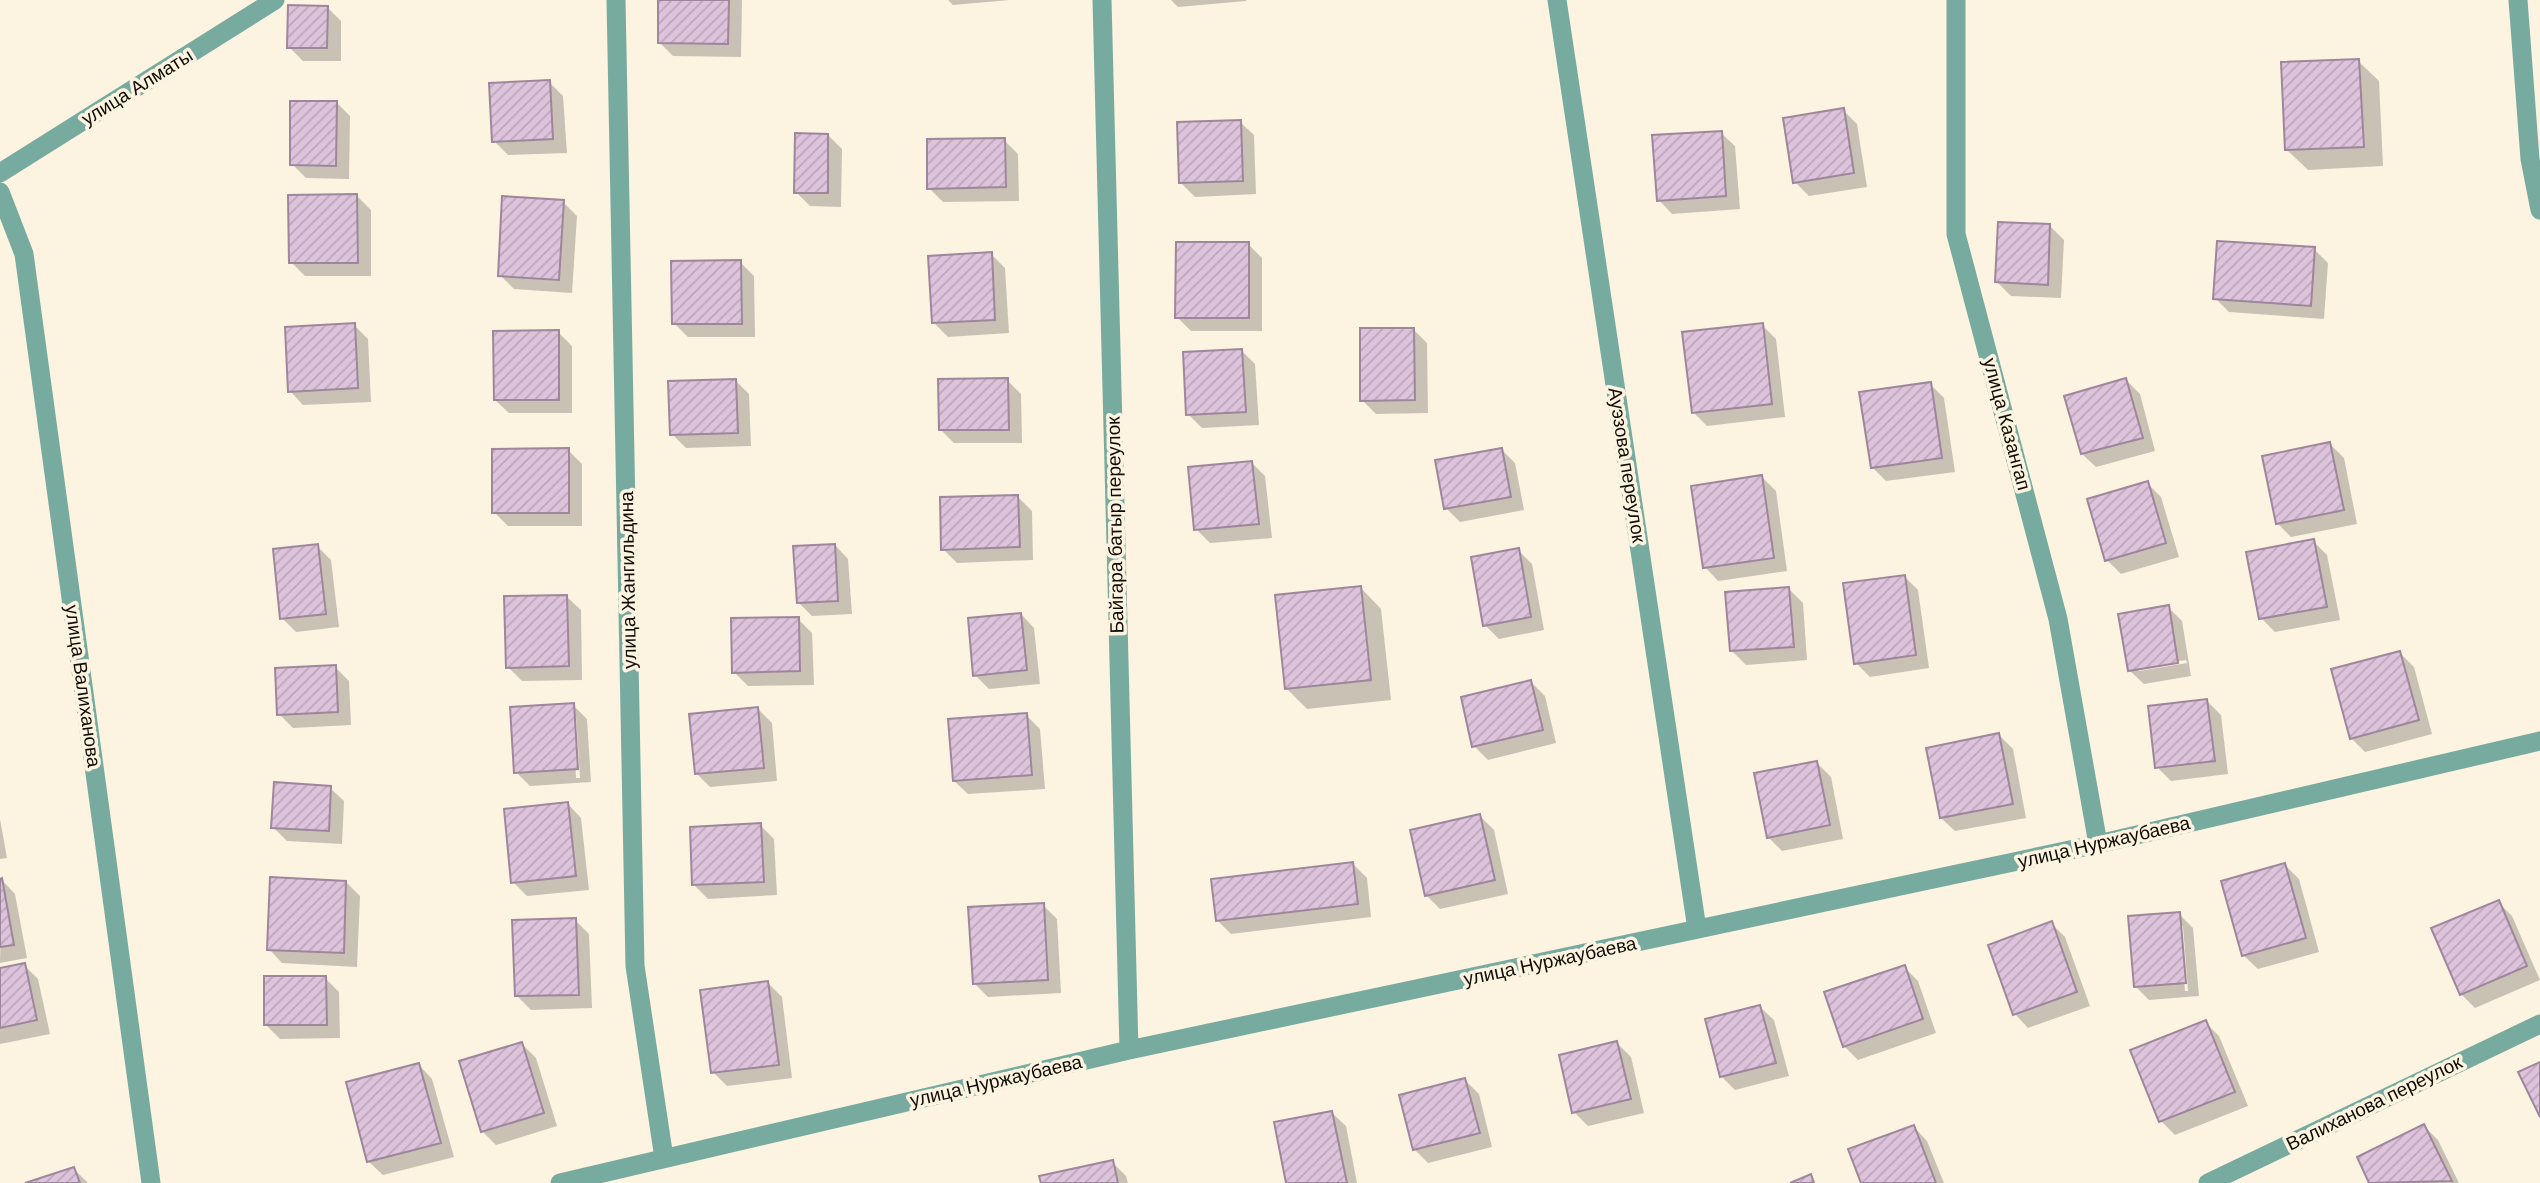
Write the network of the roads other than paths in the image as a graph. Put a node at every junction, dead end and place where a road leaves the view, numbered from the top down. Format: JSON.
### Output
{"nodes":[{"id":1,"x":275,"y":0,"type":"edge"},
{"id":2,"x":616,"y":0,"type":"edge"},
{"id":3,"x":1102,"y":0,"type":"edge"},
{"id":4,"x":1557,"y":0,"type":"edge"},
{"id":5,"x":1955,"y":0,"type":"edge"},
{"id":6,"x":2518,"y":0,"type":"edge"},
{"id":7,"x":0,"y":173,"type":"edge"},
{"id":8,"x":0,"y":192,"type":"edge"},
{"id":9,"x":2540,"y":210,"type":"edge"},
{"id":10,"x":2540,"y":740,"type":"edge"},
{"id":11,"x":2098,"y":845,"type":"junction"},
{"id":12,"x":1697,"y":929,"type":"junction"},
{"id":13,"x":2540,"y":1024,"type":"edge"},
{"id":14,"x":1129,"y":1050,"type":"junction"},
{"id":15,"x":664,"y":1158,"type":"junction"},
{"id":16,"x":151,"y":1183,"type":"edge"},
{"id":17,"x":560,"y":1183,"type":"edge"},
{"id":18,"x":2208,"y":1183,"type":"edge"}],
"edges":[{"from":1,"to":7,"type":"street","name":"улица Алматы"},
{"from":2,"to":15,"type":"street","name":"улица Жангильдина"},
{"from":3,"to":14,"type":"street","name":"Байгара батыр переулок"},
{"from":4,"to":12,"type":"street","name":"Ауэзова переулок"},
{"from":5,"to":11,"type":"street","name":"улица Казангап"},
{"from":6,"to":9,"type":"street"},
{"from":8,"to":16,"type":"street","name":"улица Валиханова"},
{"from":10,"to":11,"type":"street","name":"улица Нуржаубаева"},
{"from":11,"to":12,"type":"street","name":"улица Нуржаубаева"},
{"from":12,"to":14,"type":"street","name":"улица Нуржаубаева"},
{"from":13,"to":18,"type":"street","name":"Валиханова переулок"},
{"from":14,"to":15,"type":"street","name":"улица Нуржаубаева"},
{"from":15,"to":17,"type":"street","name":"улица Нуржаубаева"}]}
